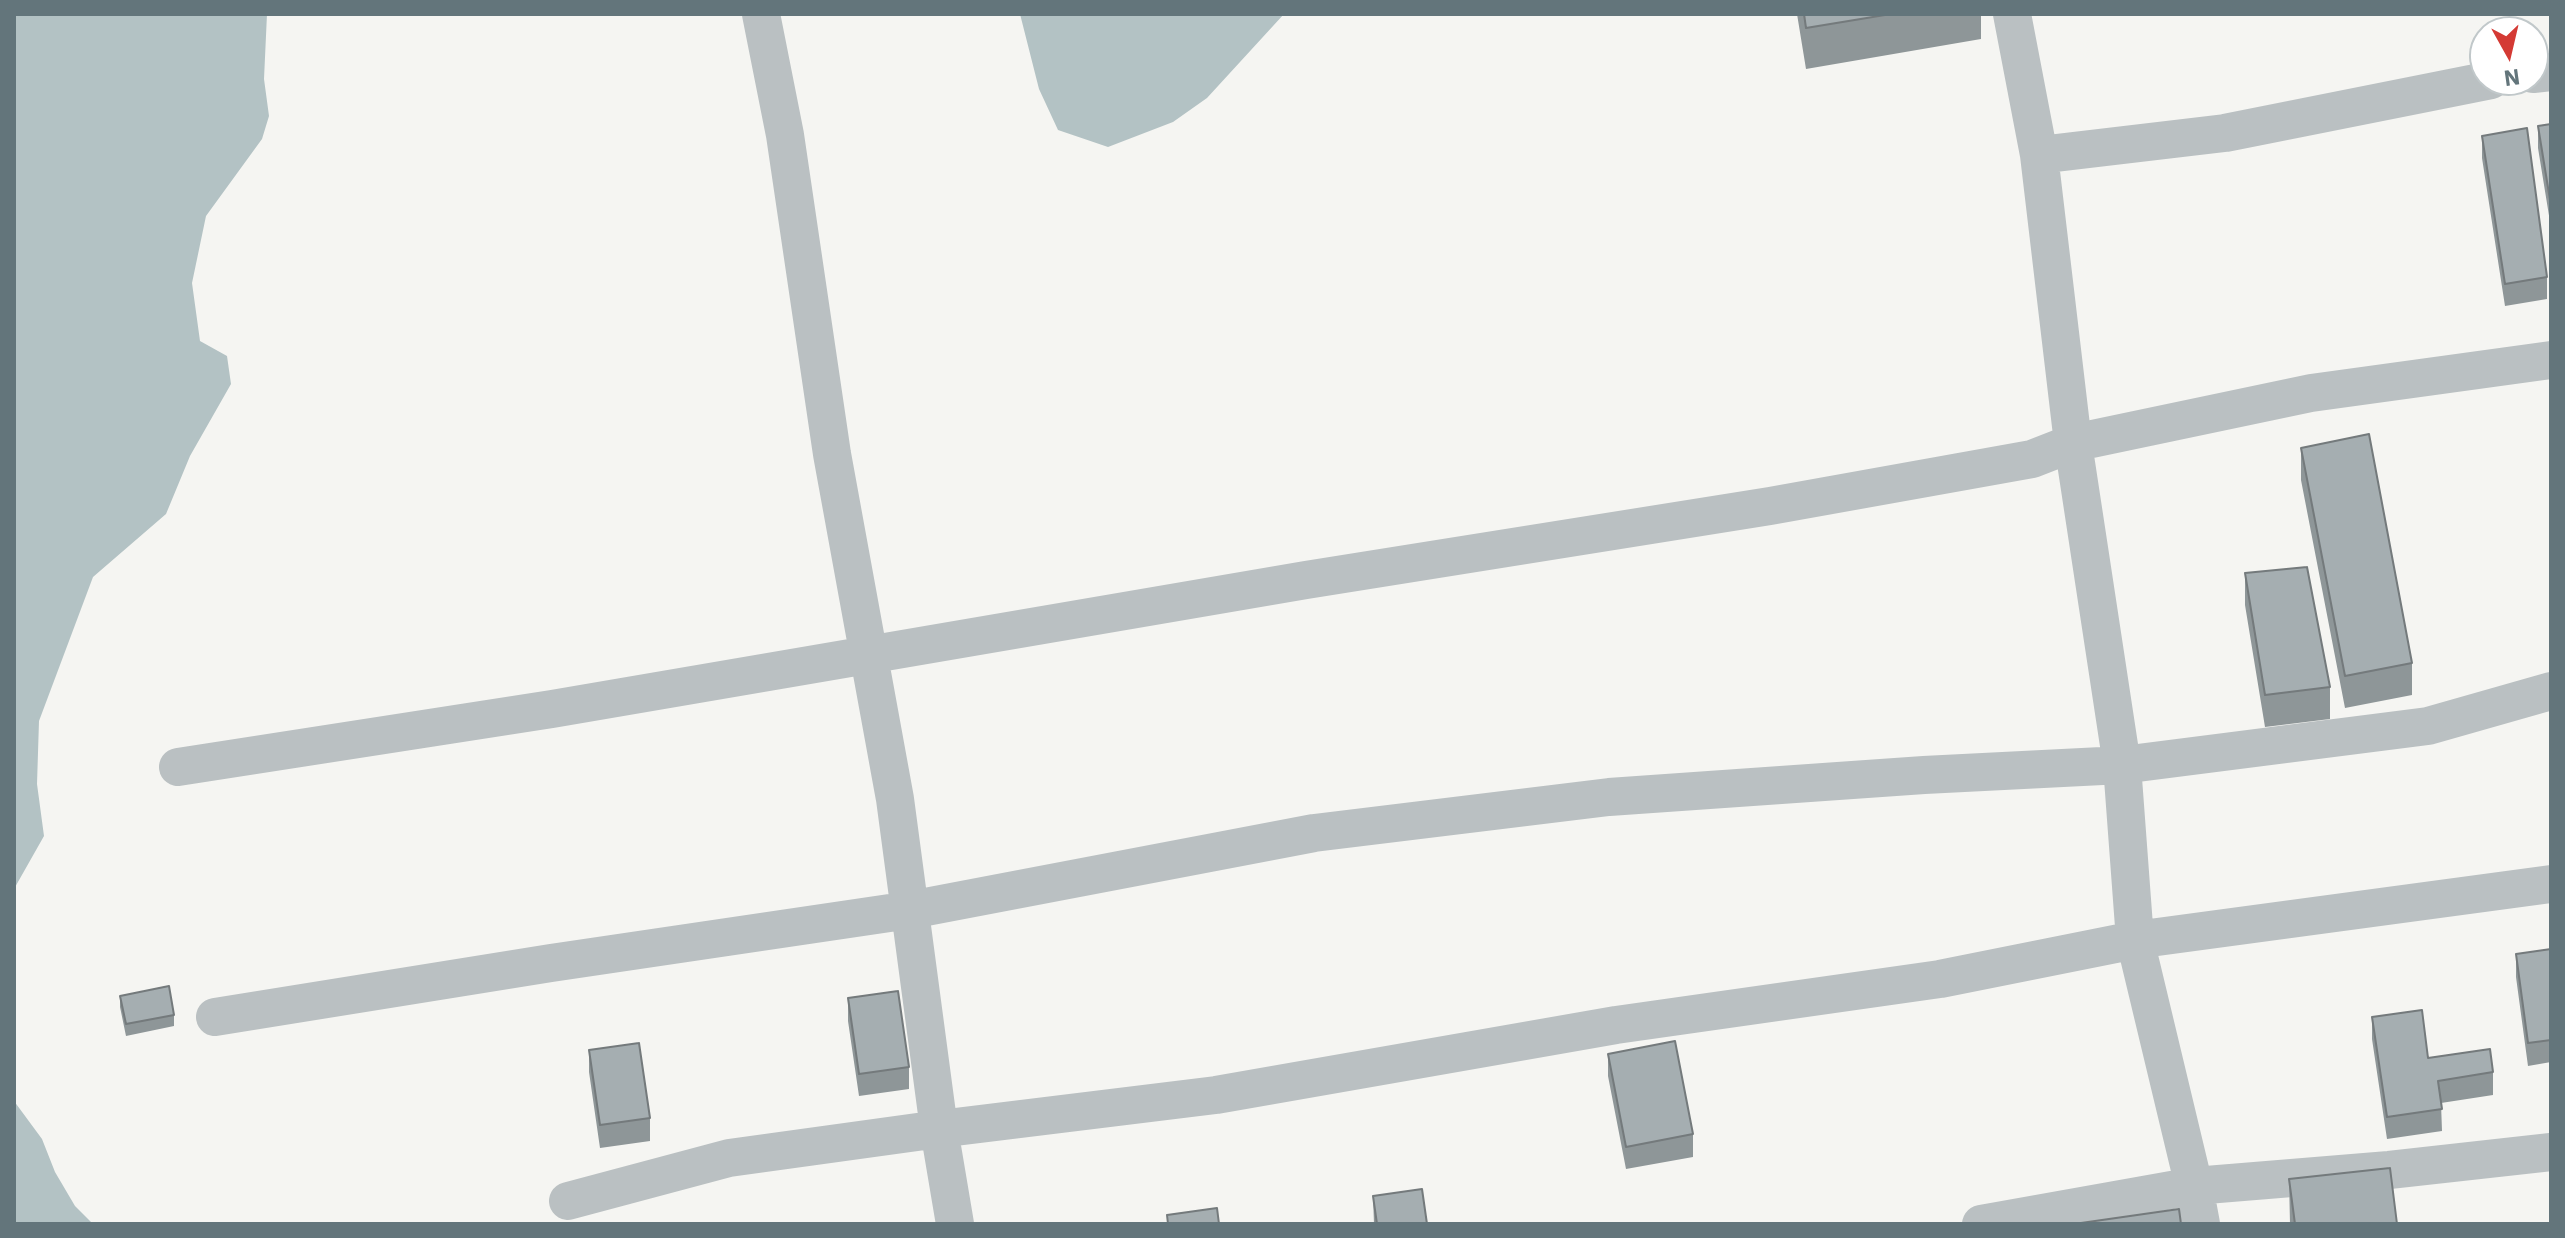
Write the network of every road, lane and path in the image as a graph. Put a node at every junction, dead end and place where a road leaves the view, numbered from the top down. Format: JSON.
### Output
{"nodes":[{"id":1,"x":761,"y":14,"type":"edge"},
{"id":2,"x":2012,"y":14,"type":"edge"},
{"id":3,"x":2469,"y":84,"type":"edge"},
{"id":4,"x":2039,"y":155,"type":"junction"},
{"id":5,"x":2551,"y":360,"type":"edge"},
{"id":6,"x":2073,"y":443,"type":"junction"},
{"id":7,"x":870,"y":653,"type":"junction"},
{"id":8,"x":2551,"y":691,"type":"edge"},
{"id":9,"x":2122,"y":765,"type":"junction"},
{"id":10,"x":178,"y":767,"type":"dead end"},
{"id":11,"x":2551,"y":884,"type":"edge"},
{"id":12,"x":910,"y":910,"type":"junction"},
{"id":13,"x":2135,"y":940,"type":"junction"},
{"id":14,"x":215,"y":1017,"type":"dead end"},
{"id":15,"x":939,"y":1129,"type":"junction"},
{"id":16,"x":2551,"y":1152,"type":"edge"},
{"id":17,"x":2194,"y":1186,"type":"junction"},
{"id":18,"x":568,"y":1201,"type":"dead end"},
{"id":19,"x":955,"y":1224,"type":"edge"},
{"id":20,"x":1981,"y":1224,"type":"edge"},
{"id":21,"x":2201,"y":1224,"type":"edge"}],
"edges":[{"from":1,"to":7,"type":"street"},
{"from":2,"to":4,"type":"street"},
{"from":3,"to":4,"type":"street"},
{"from":4,"to":6,"type":"street"},
{"from":5,"to":6,"type":"street"},
{"from":6,"to":7,"type":"street"},
{"from":6,"to":9,"type":"street"},
{"from":7,"to":10,"type":"street"},
{"from":7,"to":12,"type":"street"},
{"from":8,"to":9,"type":"street"},
{"from":9,"to":12,"type":"street"},
{"from":9,"to":13,"type":"street"},
{"from":11,"to":13,"type":"street"},
{"from":12,"to":14,"type":"street"},
{"from":12,"to":15,"type":"street"},
{"from":13,"to":15,"type":"street"},
{"from":13,"to":17,"type":"street"},
{"from":15,"to":18,"type":"street"},
{"from":15,"to":19,"type":"street"},
{"from":16,"to":17,"type":"street"},
{"from":17,"to":20,"type":"street"},
{"from":17,"to":21,"type":"street"}]}
